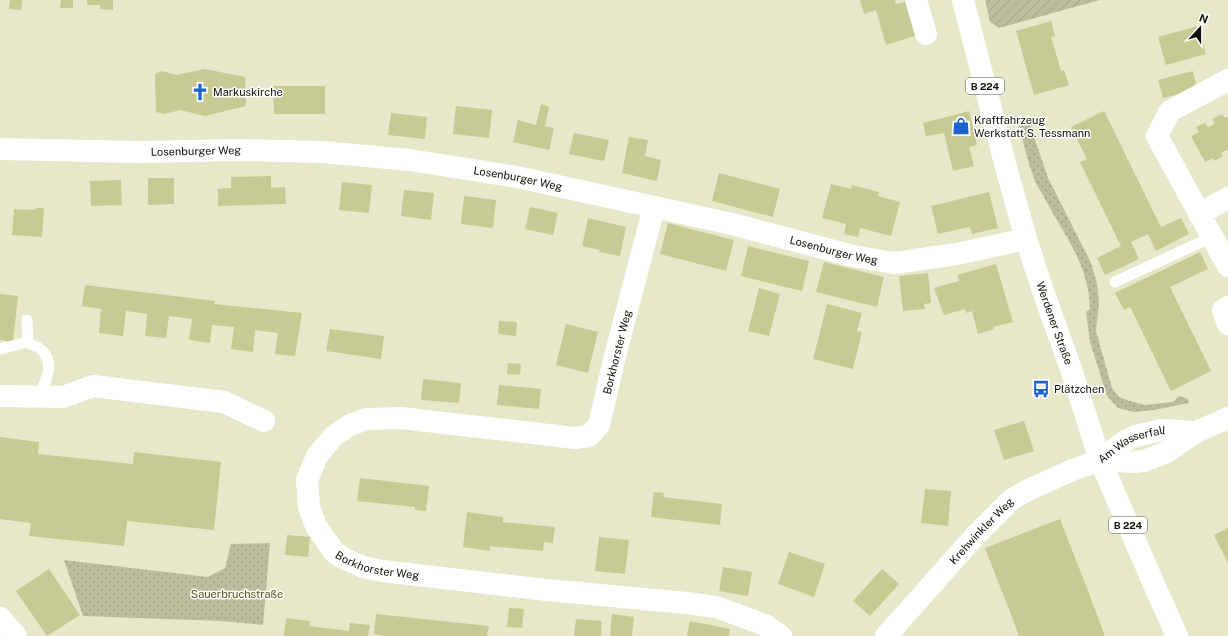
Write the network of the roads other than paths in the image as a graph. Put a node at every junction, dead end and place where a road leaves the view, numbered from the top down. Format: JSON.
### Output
{"nodes":[{"id":1,"x":916,"y":0,"type":"edge"},
{"id":2,"x":963,"y":0,"type":"edge"},
{"id":3,"x":926,"y":34,"type":"dead end"},
{"id":4,"x":1228,"y":80,"type":"edge"},
{"id":5,"x":0,"y":148,"type":"edge"},
{"id":6,"x":1228,"y":198,"type":"edge"},
{"id":7,"x":654,"y":207,"type":"junction"},
{"id":8,"x":1200,"y":214,"type":"junction"},
{"id":9,"x":1212,"y":237,"type":"junction"},
{"id":10,"x":1026,"y":239,"type":"junction"},
{"id":11,"x":1228,"y":266,"type":"edge"},
{"id":12,"x":1114,"y":282,"type":"dead end"},
{"id":13,"x":1228,"y":307,"type":"edge"},
{"id":14,"x":27,"y":320,"type":"dead end"},
{"id":15,"x":1228,"y":324,"type":"edge"},
{"id":16,"x":28,"y":342,"type":"junction"},
{"id":17,"x":0,"y":349,"type":"edge"},
{"id":18,"x":0,"y":396,"type":"edge"},
{"id":19,"x":38,"y":397,"type":"junction"},
{"id":20,"x":1228,"y":418,"type":"edge"},
{"id":21,"x":264,"y":421,"type":"dead end"},
{"id":22,"x":1100,"y":460,"type":"junction"},
{"id":23,"x":0,"y":618,"type":"edge"},
{"id":24,"x":16,"y":636,"type":"edge"},
{"id":25,"x":781,"y":636,"type":"edge"},
{"id":26,"x":886,"y":636,"type":"edge"},
{"id":27,"x":1177,"y":636,"type":"edge"}],
"edges":[{"from":1,"to":3,"type":"street"},
{"from":2,"to":10,"type":"street","name":"Werdener Straße","number":"B 224"},
{"from":4,"to":8,"type":"street"},
{"from":5,"to":7,"type":"street","name":"Losenburger Weg"},
{"from":6,"to":8,"type":"street"},
{"from":7,"to":10,"type":"street","name":"Losenburger Weg"},
{"from":7,"to":25,"type":"street","name":"Borkhorster Weg"},
{"from":8,"to":9,"type":"street"},
{"from":9,"to":11,"type":"street"},
{"from":9,"to":12,"type":"lane"},
{"from":10,"to":22,"type":"street","name":"Werdener Straße","number":"B 224"},
{"from":13,"to":15,"type":"street"},
{"from":14,"to":16,"type":"lane"},
{"from":16,"to":17,"type":"lane"},
{"from":16,"to":19,"type":"lane"},
{"from":18,"to":19,"type":"street"},
{"from":19,"to":21,"type":"street"},
{"from":20,"to":22,"type":"street","name":"Am Wasserfall"},
{"from":22,"to":26,"type":"street","name":"Krehwinkler Weg"},
{"from":22,"to":27,"type":"street","name":"Werdener Straße","number":"B 224"},
{"from":23,"to":24,"type":"street"}]}
